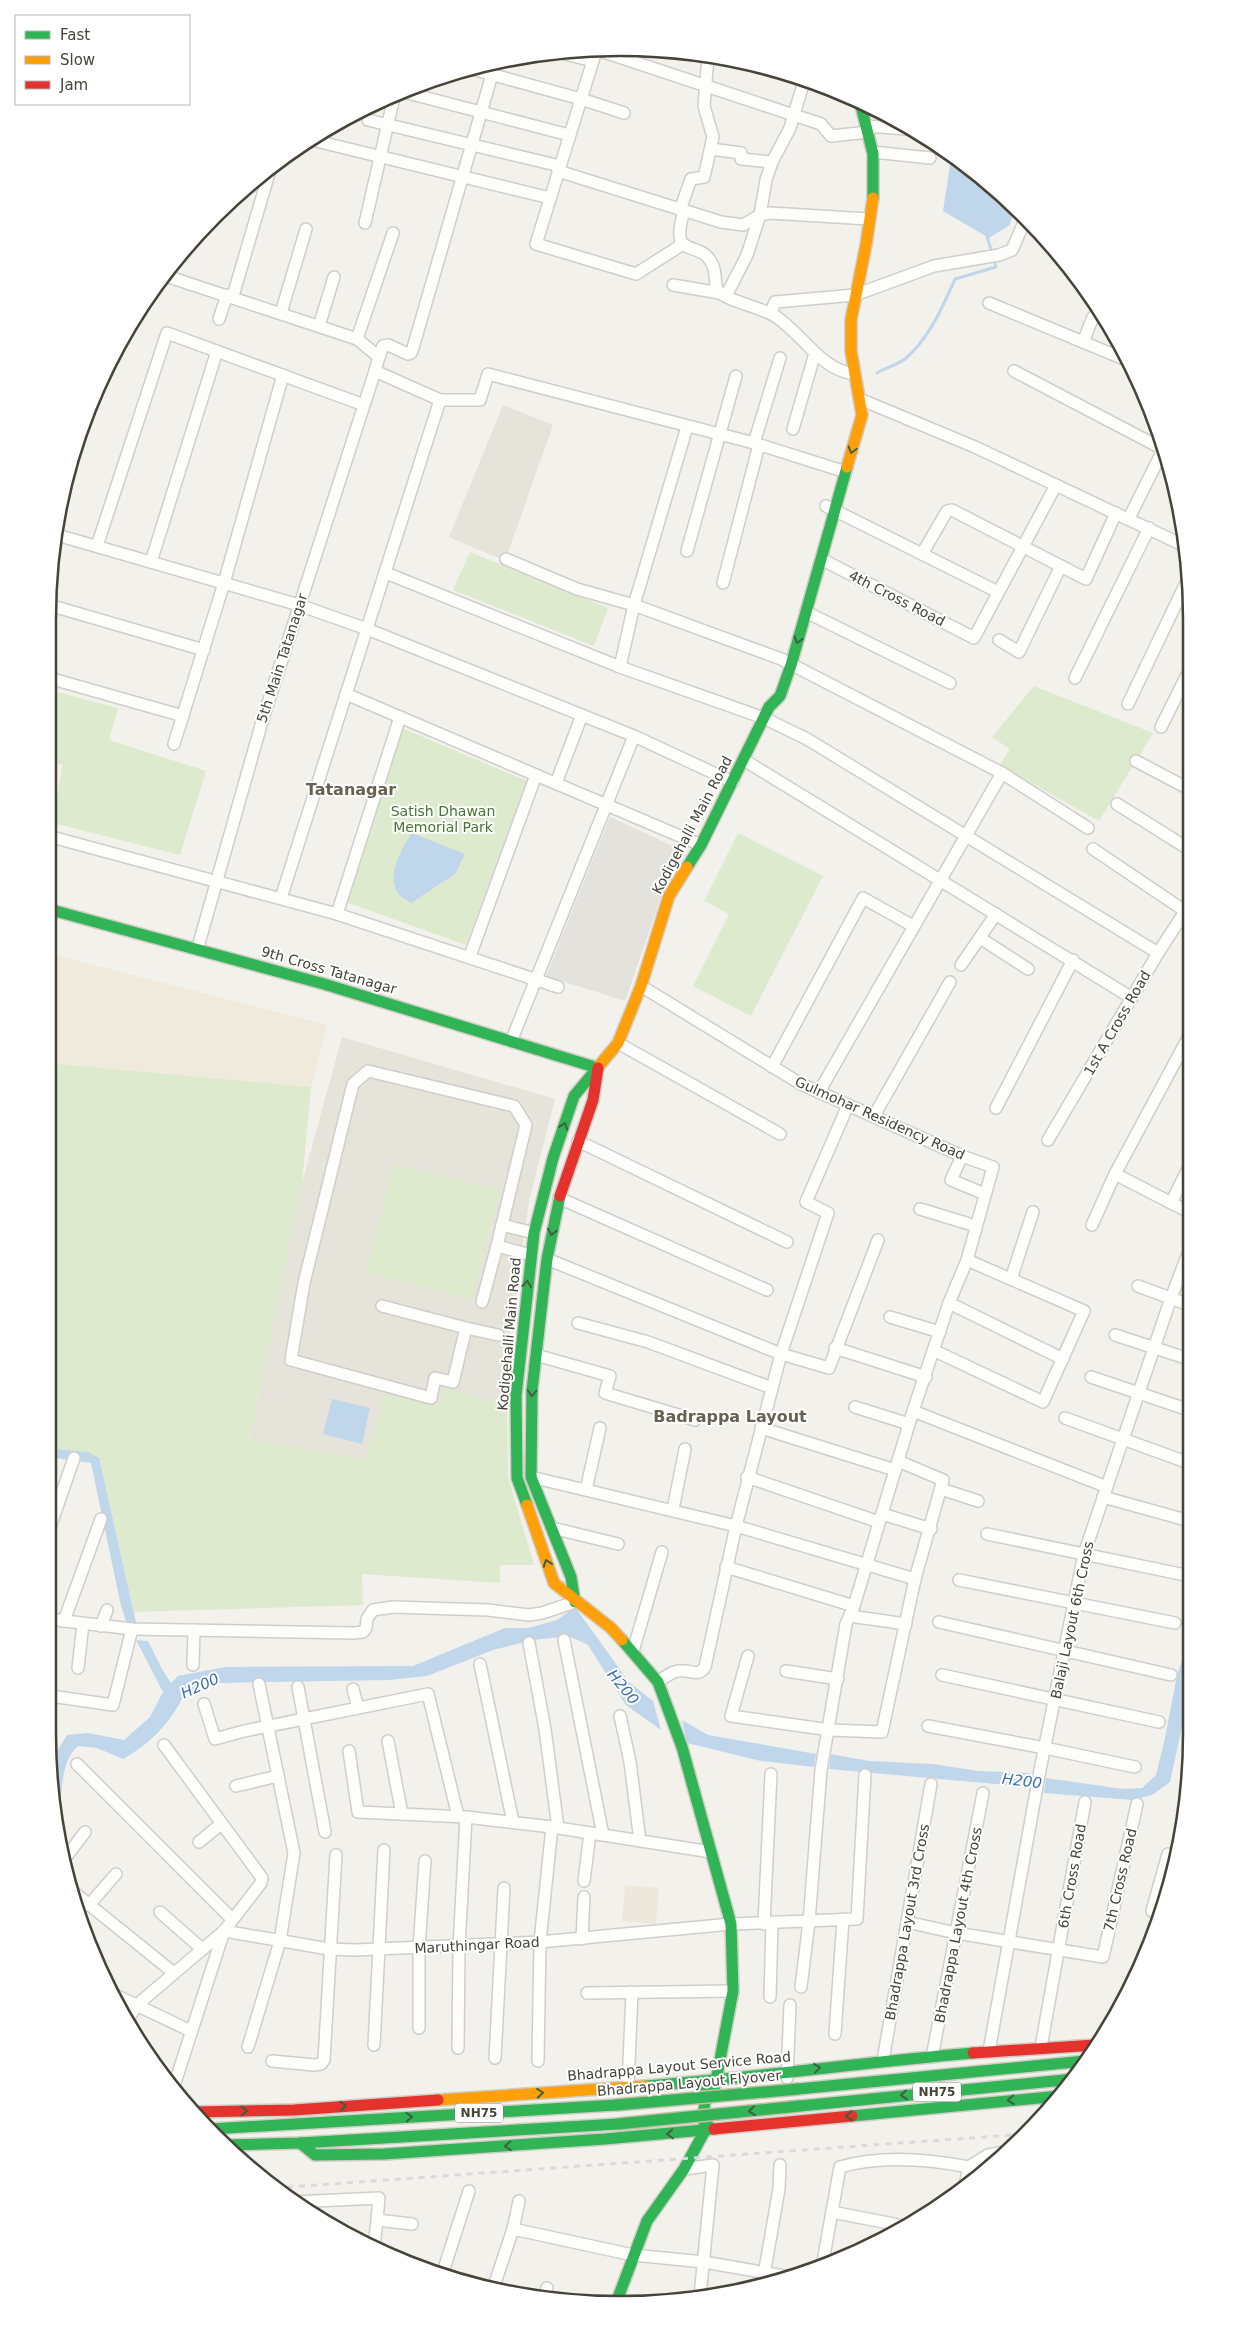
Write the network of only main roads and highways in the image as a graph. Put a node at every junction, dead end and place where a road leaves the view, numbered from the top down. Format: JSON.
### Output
{"nodes":[{"id":1,"x":863,"y":111,"type":"edge"},
{"id":2,"x":831,"y":508,"type":"junction"},
{"id":3,"x":786,"y":662,"type":"junction"},
{"id":4,"x":56,"y":911,"type":"edge"},
{"id":5,"x":598,"y":1068,"type":"junction"},
{"id":6,"x":519,"y":1367,"type":"junction"},
{"id":7,"x":534,"y":1369,"type":"junction"},
{"id":8,"x":575,"y":1602,"type":"junction"},
{"id":9,"x":1088,"y":2045,"type":"edge"},
{"id":10,"x":1076,"y":2061,"type":"edge"},
{"id":11,"x":1062,"y":2080,"type":"edge"},
{"id":12,"x":715,"y":2084,"type":"junction"},
{"id":13,"x":1048,"y":2097,"type":"edge"},
{"id":14,"x":294,"y":2110,"type":"junction"},
{"id":15,"x":203,"y":2112,"type":"edge"},
{"id":16,"x":295,"y":2124,"type":"junction"},
{"id":17,"x":704,"y":2128,"type":"junction"},
{"id":18,"x":219,"y":2129,"type":"edge"},
{"id":19,"x":300,"y":2143,"type":"junction"},
{"id":20,"x":236,"y":2145,"type":"edge"},
{"id":21,"x":618,"y":2296,"type":"edge"}],
"edges":[{"from":1,"to":2,"type":"main road","name":"Kodigehalli Main Road"},
{"from":2,"to":3,"type":"main road","name":"Kodigehalli Main Road"},
{"from":2,"to":3,"type":"main road","name":"Kodigehalli Main Road","one_way":true},
{"from":3,"to":5,"type":"main road","name":"Kodigehalli Main Road"},
{"from":4,"to":5,"type":"main road","name":"9th Cross Tatanagar"},
{"from":6,"to":5,"type":"main road","name":"Kodigehalli Main Road","one_way":true},
{"from":5,"to":7,"type":"main road","name":"Kodigehalli Main Road","one_way":true},
{"from":6,"to":7,"type":"main road"},
{"from":8,"to":6,"type":"main road","name":"Kodigehalli Main Road","one_way":true},
{"from":7,"to":8,"type":"main road","name":"Kodigehalli Main Road","one_way":true},
{"from":8,"to":12,"type":"main road","name":"Kodigehalli Main Road"},
{"from":12,"to":9,"type":"main road","name":"Bhadrappa Layout Service Road","one_way":true},
{"from":16,"to":10,"type":"main road","name":"Bhadrappa Layout Flyover","number":"NH75","one_way":true,"bridge":true},
{"from":11,"to":19,"type":"main road","number":"NH75","one_way":true,"bridge":true},
{"from":14,"to":12,"type":"main road","name":"Bhadrappa Layout Service Road","one_way":true},
{"from":12,"to":17,"type":"main road","name":"Kodigehalli Main Road"},
{"from":13,"to":17,"type":"main road","one_way":true},
{"from":15,"to":14,"type":"main road","name":"Bhadrappa Layout Service Road","one_way":true},
{"from":14,"to":16,"type":"main road"},
{"from":16,"to":18,"type":"main road","number":"NH75"},
{"from":17,"to":19,"type":"main road","one_way":true},
{"from":17,"to":21,"type":"main road"},
{"from":19,"to":20,"type":"main road","number":"NH75"}]}
